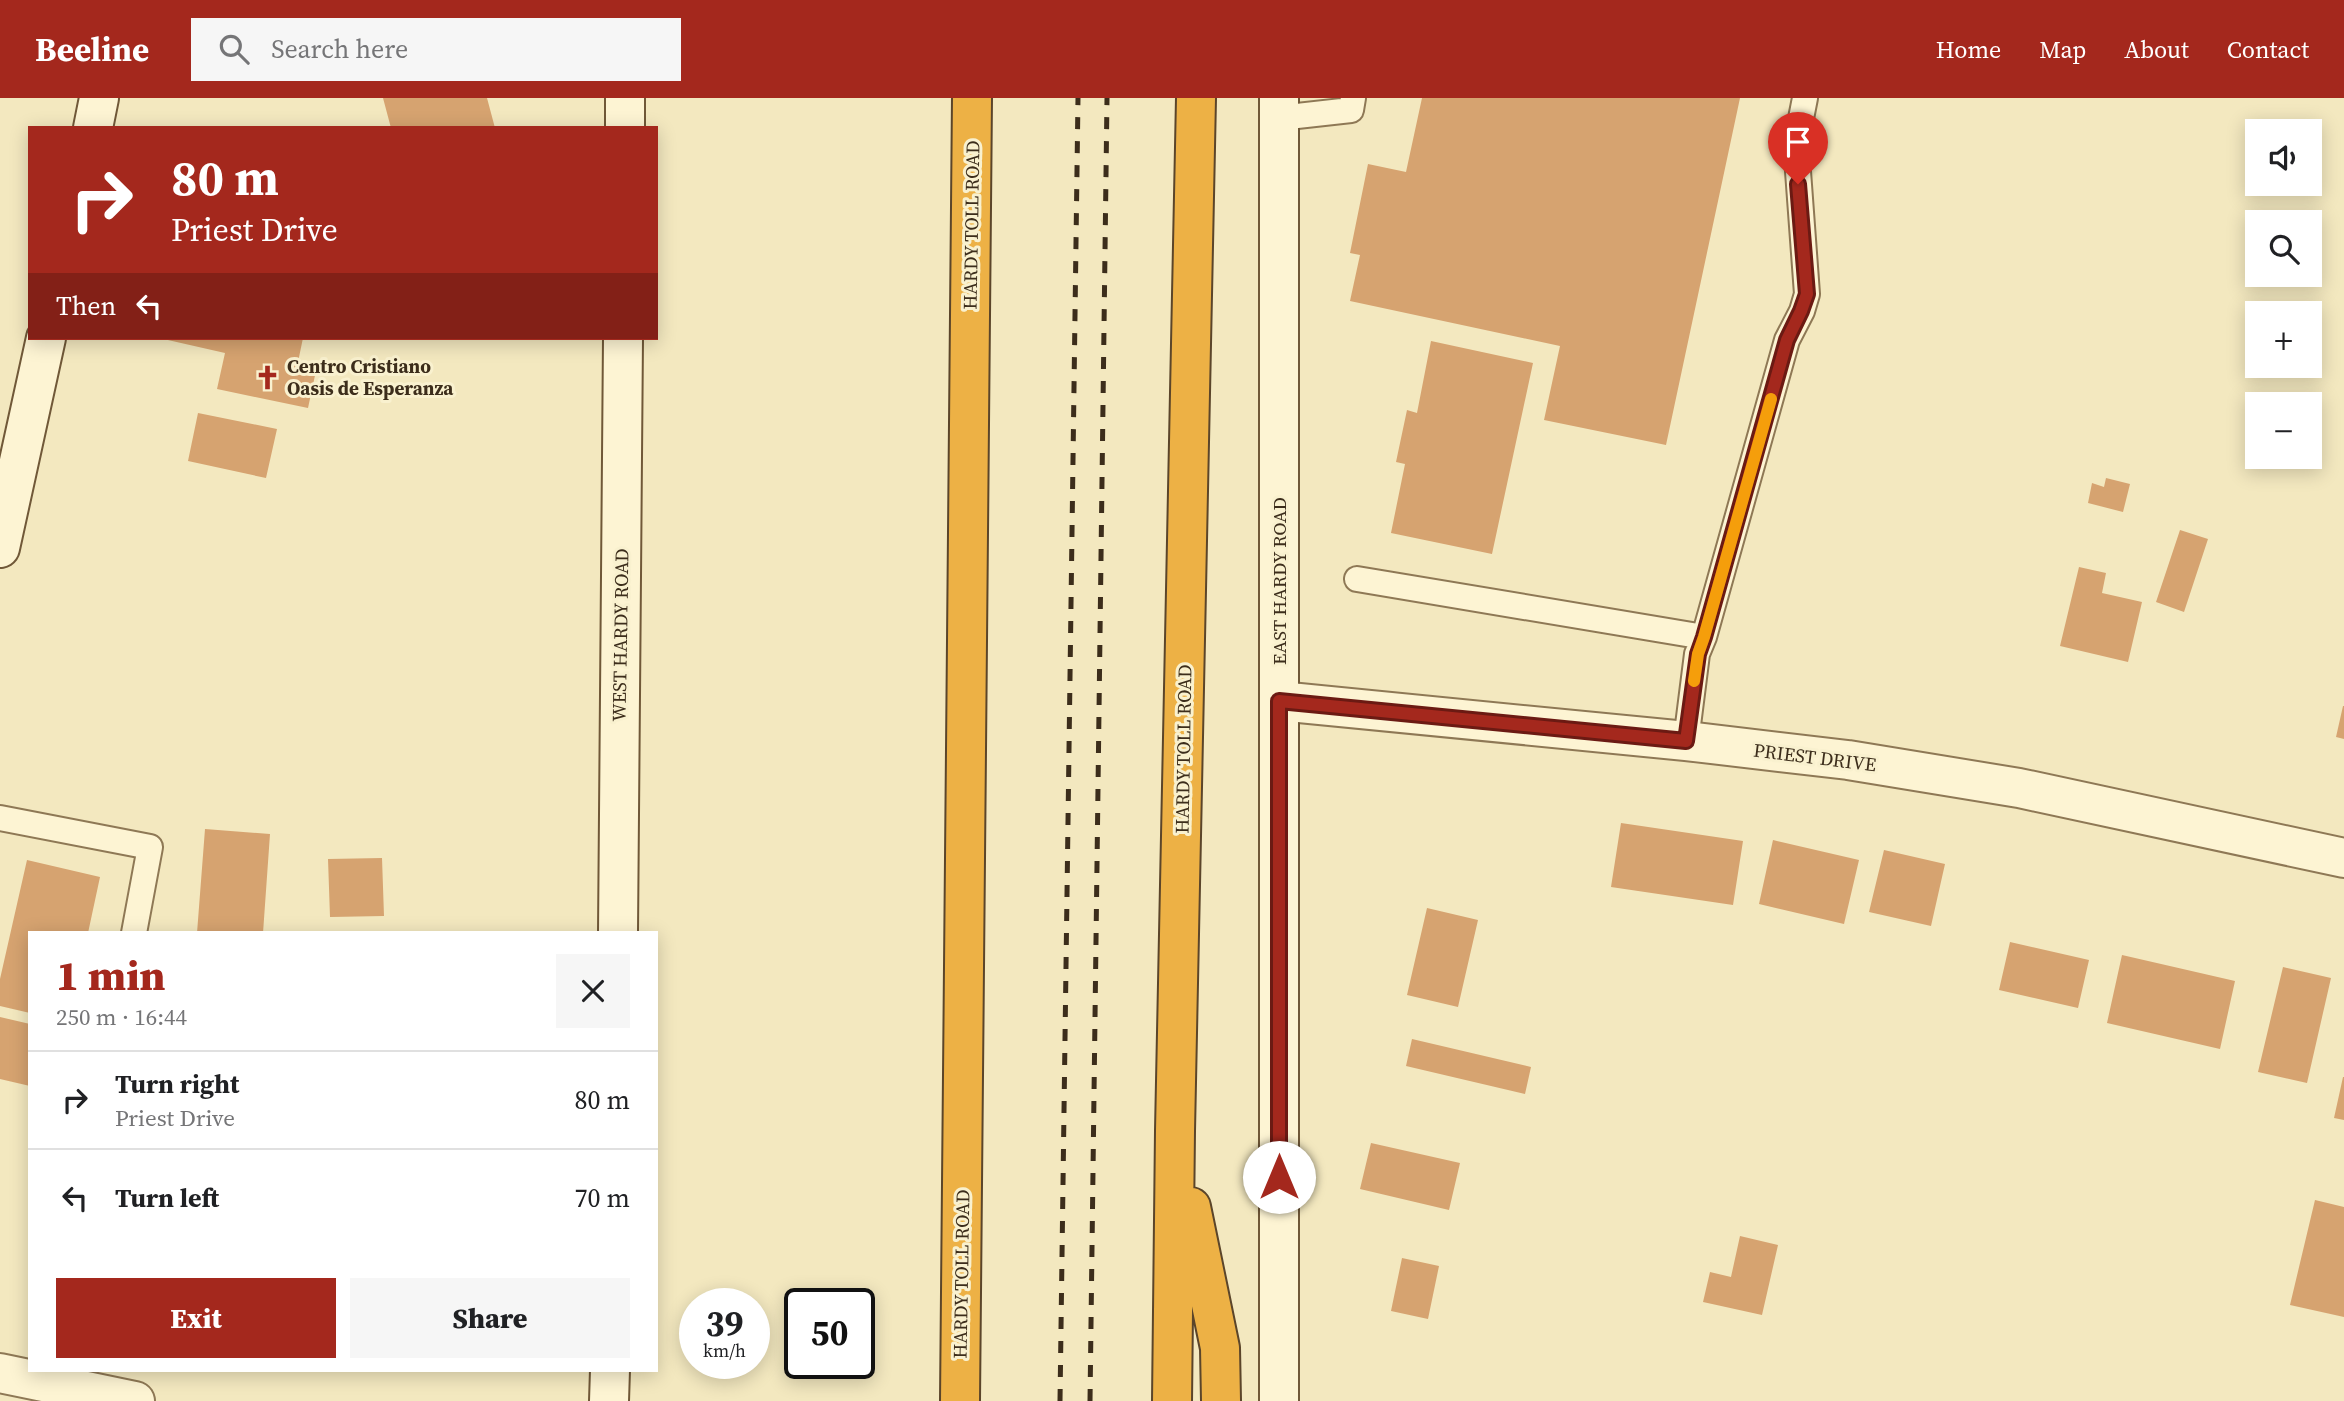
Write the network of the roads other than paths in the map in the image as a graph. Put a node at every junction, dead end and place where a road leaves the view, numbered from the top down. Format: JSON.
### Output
{"nodes":[{"id":1,"x":99,"y":98,"type":"edge"},
{"id":2,"x":625,"y":98,"type":"edge"},
{"id":3,"x":972,"y":98,"type":"edge"},
{"id":4,"x":1196,"y":98,"type":"edge"},
{"id":5,"x":1353,"y":98,"type":"edge"},
{"id":6,"x":1805,"y":98,"type":"edge"},
{"id":7,"x":1279,"y":108,"type":"edge"},
{"id":8,"x":93,"y":126,"type":"edge"},
{"id":9,"x":625,"y":126,"type":"edge"},
{"id":10,"x":46,"y":340,"type":"edge"},
{"id":11,"x":623,"y":340,"type":"edge"},
{"id":12,"x":0,"y":548,"type":"edge"},
{"id":13,"x":1357,"y":579,"type":"dead end"},
{"id":14,"x":1704,"y":637,"type":"junction"},
{"id":15,"x":1279,"y":701,"type":"junction"},
{"id":16,"x":1686,"y":741,"type":"junction"},
{"id":17,"x":0,"y":818,"type":"edge"},
{"id":18,"x":2344,"y":858,"type":"edge"},
{"id":19,"x":134,"y":931,"type":"edge"},
{"id":20,"x":618,"y":931,"type":"edge"},
{"id":21,"x":1175,"y":1131,"type":"junction"},
{"id":22,"x":610,"y":1372,"type":"edge"},
{"id":23,"x":0,"y":1373,"type":"edge"},
{"id":24,"x":37,"y":1391,"type":"edge"},
{"id":25,"x":135,"y":1401,"type":"edge"},
{"id":26,"x":609,"y":1401,"type":"edge"},
{"id":27,"x":960,"y":1401,"type":"edge"},
{"id":28,"x":1172,"y":1401,"type":"edge"},
{"id":29,"x":1221,"y":1401,"type":"edge"},
{"id":30,"x":1279,"y":1401,"type":"edge"}],
"edges":[{"from":1,"to":8,"type":"main road"},
{"from":2,"to":9,"type":"main road"},
{"from":3,"to":27,"type":"highway","name":"HARDY TOLL ROAD"},
{"from":4,"to":21,"type":"highway","name":"HARDY TOLL ROAD"},
{"from":5,"to":7,"type":"lane"},
{"from":6,"to":14,"type":"lane"},
{"from":7,"to":15,"type":"main road","name":"EAST HARDY ROAD"},
{"from":10,"to":12,"type":"main road"},
{"from":11,"to":20,"type":"main road","name":"WEST HARDY ROAD"},
{"from":13,"to":14,"type":"lane"},
{"from":14,"to":16,"type":"lane"},
{"from":15,"to":16,"type":"main road","name":"PRIEST DRIVE"},
{"from":15,"to":30,"type":"main road","name":"EAST HARDY ROAD"},
{"from":16,"to":18,"type":"main road","name":"PRIEST DRIVE"},
{"from":17,"to":19,"type":"lane"},
{"from":21,"to":28,"type":"highway","name":"HARDY TOLL ROAD"},
{"from":21,"to":29,"type":"highway"},
{"from":22,"to":26,"type":"main road"},
{"from":23,"to":24,"type":"main road"},
{"from":24,"to":25,"type":"main road"}]}
